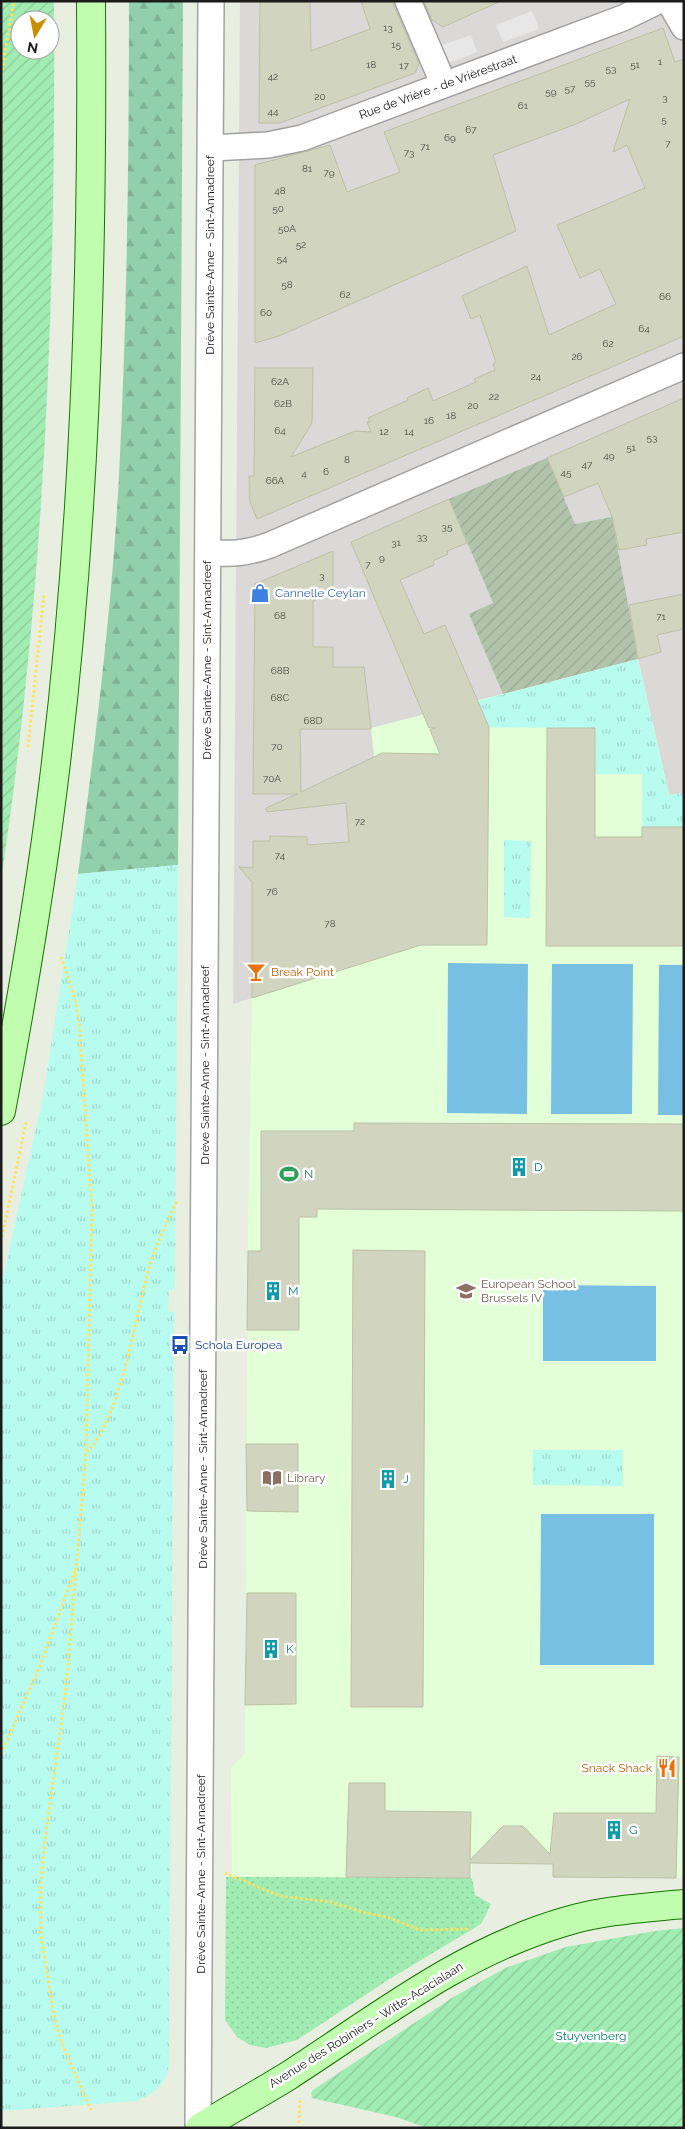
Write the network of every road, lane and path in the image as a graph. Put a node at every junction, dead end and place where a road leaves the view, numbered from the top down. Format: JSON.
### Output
{"nodes":[{"id":1,"x":14,"y":1,"type":"edge"},
{"id":2,"x":91,"y":1,"type":"edge"},
{"id":3,"x":212,"y":1,"type":"edge"},
{"id":4,"x":408,"y":1,"type":"edge"},
{"id":5,"x":658,"y":1,"type":"edge"},
{"id":6,"x":668,"y":1,"type":"edge"},
{"id":7,"x":684,"y":27,"type":"edge"},
{"id":8,"x":1,"y":75,"type":"edge"},
{"id":9,"x":444,"y":86,"type":"junction"},
{"id":10,"x":1,"y":108,"type":"edge"},
{"id":11,"x":211,"y":148,"type":"junction"},
{"id":12,"x":1,"y":151,"type":"edge"},
{"id":13,"x":684,"y":366,"type":"edge"},
{"id":14,"x":208,"y":552,"type":"junction"},
{"id":15,"x":44,"y":588,"type":"dead end"},
{"id":16,"x":28,"y":748,"type":"dead end"},
{"id":17,"x":61,"y":956,"type":"dead end"},
{"id":18,"x":1,"y":1111,"type":"edge"},
{"id":19,"x":179,"y":1196,"type":"dead end"},
{"id":20,"x":86,"y":1453,"type":"junction"},
{"id":21,"x":78,"y":1562,"type":"junction"},
{"id":22,"x":1,"y":1754,"type":"edge"},
{"id":23,"x":220,"y":1870,"type":"dead end"},
{"id":24,"x":684,"y":1904,"type":"edge"},
{"id":25,"x":472,"y":1929,"type":"dead end"},
{"id":26,"x":298,"y":2096,"type":"dead end"},
{"id":27,"x":91,"y":2110,"type":"dead end"},
{"id":28,"x":299,"y":2122,"type":"dead end"},
{"id":29,"x":199,"y":2128,"type":"edge"}],
"edges":[{"from":1,"to":8,"type":"path"},
{"from":2,"to":18,"type":"main road"},
{"from":3,"to":11,"type":"street","name":"Drève Sainte-Anne - Sint-Annadreef"},
{"from":4,"to":9,"type":"street"},
{"from":5,"to":9,"type":"street","name":"Rue de Vrière - de Vrièrestraat"},
{"from":6,"to":7,"type":"street"},
{"from":9,"to":11,"type":"street","name":"Rue de Vrière - de Vrièrestraat"},
{"from":10,"to":12,"type":"path"},
{"from":11,"to":14,"type":"street","name":"Drève Sainte-Anne - Sint-Annadreef"},
{"from":13,"to":14,"type":"street"},
{"from":14,"to":29,"type":"street","name":"Drève Sainte-Anne - Sint-Annadreef"},
{"from":15,"to":16,"type":"path"},
{"from":17,"to":20,"type":"path"},
{"from":19,"to":20,"type":"path"},
{"from":20,"to":21,"type":"path"},
{"from":21,"to":22,"type":"path"},
{"from":21,"to":27,"type":"path"},
{"from":23,"to":25,"type":"path"},
{"from":24,"to":29,"type":"main road","name":"Avenue des Robiniers - Witte-Acacialaan"},
{"from":26,"to":28,"type":"path"}]}
